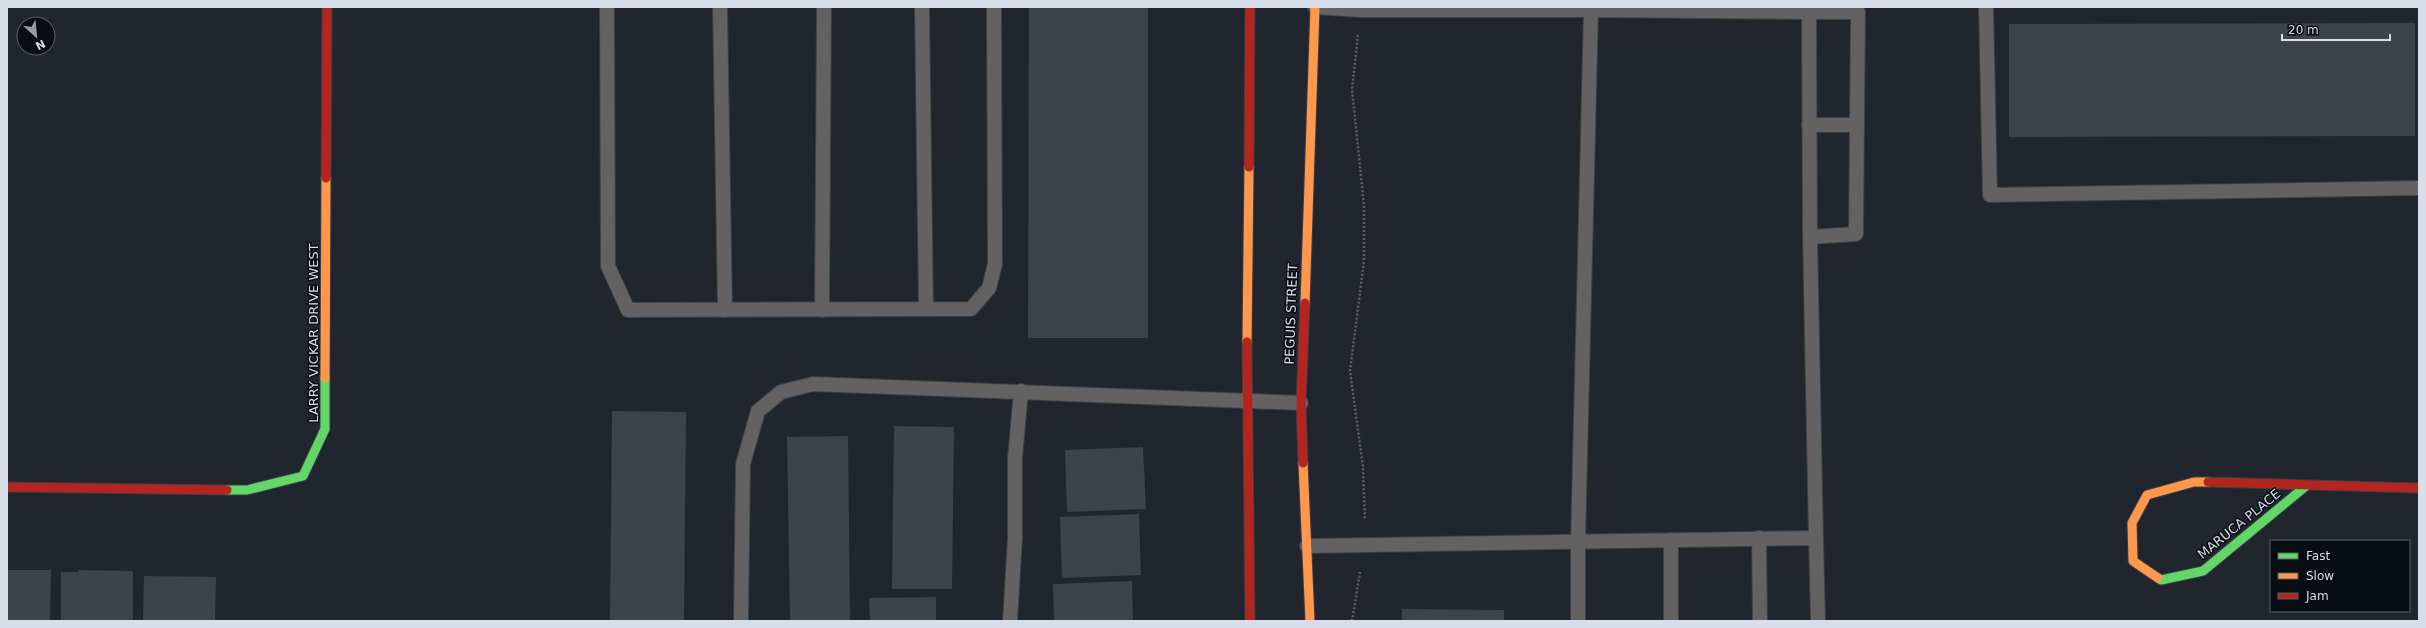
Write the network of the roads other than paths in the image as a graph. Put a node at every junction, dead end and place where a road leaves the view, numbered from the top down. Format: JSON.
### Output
{"nodes":[{"id":1,"x":327,"y":7,"type":"edge"},
{"id":2,"x":607,"y":7,"type":"edge"},
{"id":3,"x":720,"y":7,"type":"edge"},
{"id":4,"x":824,"y":7,"type":"edge"},
{"id":5,"x":922,"y":7,"type":"edge"},
{"id":6,"x":994,"y":7,"type":"edge"},
{"id":7,"x":1250,"y":7,"type":"edge"},
{"id":8,"x":1315,"y":7,"type":"edge"},
{"id":9,"x":1986,"y":7,"type":"edge"},
{"id":10,"x":1591,"y":10,"type":"junction"},
{"id":11,"x":1809,"y":12,"type":"junction"},
{"id":12,"x":1809,"y":125,"type":"junction"},
{"id":13,"x":1857,"y":125,"type":"junction"},
{"id":14,"x":2419,"y":188,"type":"edge"},
{"id":15,"x":1810,"y":237,"type":"junction"},
{"id":16,"x":926,"y":308,"type":"junction"},
{"id":17,"x":725,"y":310,"type":"junction"},
{"id":18,"x":822,"y":310,"type":"junction"},
{"id":19,"x":1021,"y":391,"type":"junction"},
{"id":20,"x":1247,"y":400,"type":"junction"},
{"id":21,"x":1301,"y":402,"type":"junction"},
{"id":22,"x":2306,"y":486,"type":"junction"},
{"id":23,"x":7,"y":488,"type":"edge"},
{"id":24,"x":2419,"y":488,"type":"edge"},
{"id":25,"x":1759,"y":538,"type":"junction"},
{"id":26,"x":1816,"y":538,"type":"junction"},
{"id":27,"x":1671,"y":540,"type":"junction"},
{"id":28,"x":1578,"y":541,"type":"junction"},
{"id":29,"x":1307,"y":546,"type":"junction"},
{"id":30,"x":741,"y":621,"type":"edge"},
{"id":31,"x":1010,"y":621,"type":"edge"},
{"id":32,"x":1250,"y":621,"type":"edge"},
{"id":33,"x":1310,"y":621,"type":"edge"},
{"id":34,"x":1578,"y":621,"type":"edge"},
{"id":35,"x":1670,"y":621,"type":"edge"},
{"id":36,"x":1760,"y":621,"type":"edge"},
{"id":37,"x":1818,"y":621,"type":"edge"}],
"edges":[{"from":1,"to":23,"type":"street","name":"LARRY VICKAR DRIVE WEST"},
{"from":2,"to":17,"type":"lane"},
{"from":3,"to":17,"type":"lane"},
{"from":4,"to":18,"type":"lane"},
{"from":5,"to":16,"type":"lane"},
{"from":6,"to":16,"type":"lane"},
{"from":7,"to":20,"type":"street"},
{"from":8,"to":10,"type":"lane"},
{"from":8,"to":21,"type":"street","name":"PEGUIS STREET"},
{"from":9,"to":14,"type":"lane"},
{"from":10,"to":11,"type":"lane"},
{"from":10,"to":28,"type":"lane"},
{"from":11,"to":12,"type":"lane"},
{"from":11,"to":13,"type":"lane"},
{"from":12,"to":13,"type":"lane"},
{"from":12,"to":15,"type":"lane"},
{"from":13,"to":15,"type":"lane"},
{"from":15,"to":26,"type":"lane"},
{"from":16,"to":18,"type":"lane"},
{"from":17,"to":18,"type":"lane"},
{"from":19,"to":20,"type":"lane"},
{"from":19,"to":30,"type":"lane"},
{"from":19,"to":31,"type":"lane"},
{"from":20,"to":21,"type":"lane"},
{"from":20,"to":32,"type":"street"},
{"from":21,"to":29,"type":"street","name":"PEGUIS STREET"},
{"from":22,"to":22,"type":"street","name":"MARUCA PLACE"},
{"from":22,"to":24,"type":"street","name":"MARUCA PLACE"},
{"from":25,"to":26,"type":"lane"},
{"from":25,"to":27,"type":"lane"},
{"from":25,"to":36,"type":"lane"},
{"from":26,"to":37,"type":"lane"},
{"from":27,"to":28,"type":"lane"},
{"from":27,"to":35,"type":"lane"},
{"from":28,"to":29,"type":"lane"},
{"from":28,"to":34,"type":"lane"},
{"from":29,"to":33,"type":"street","name":"PEGUIS STREET"}]}
